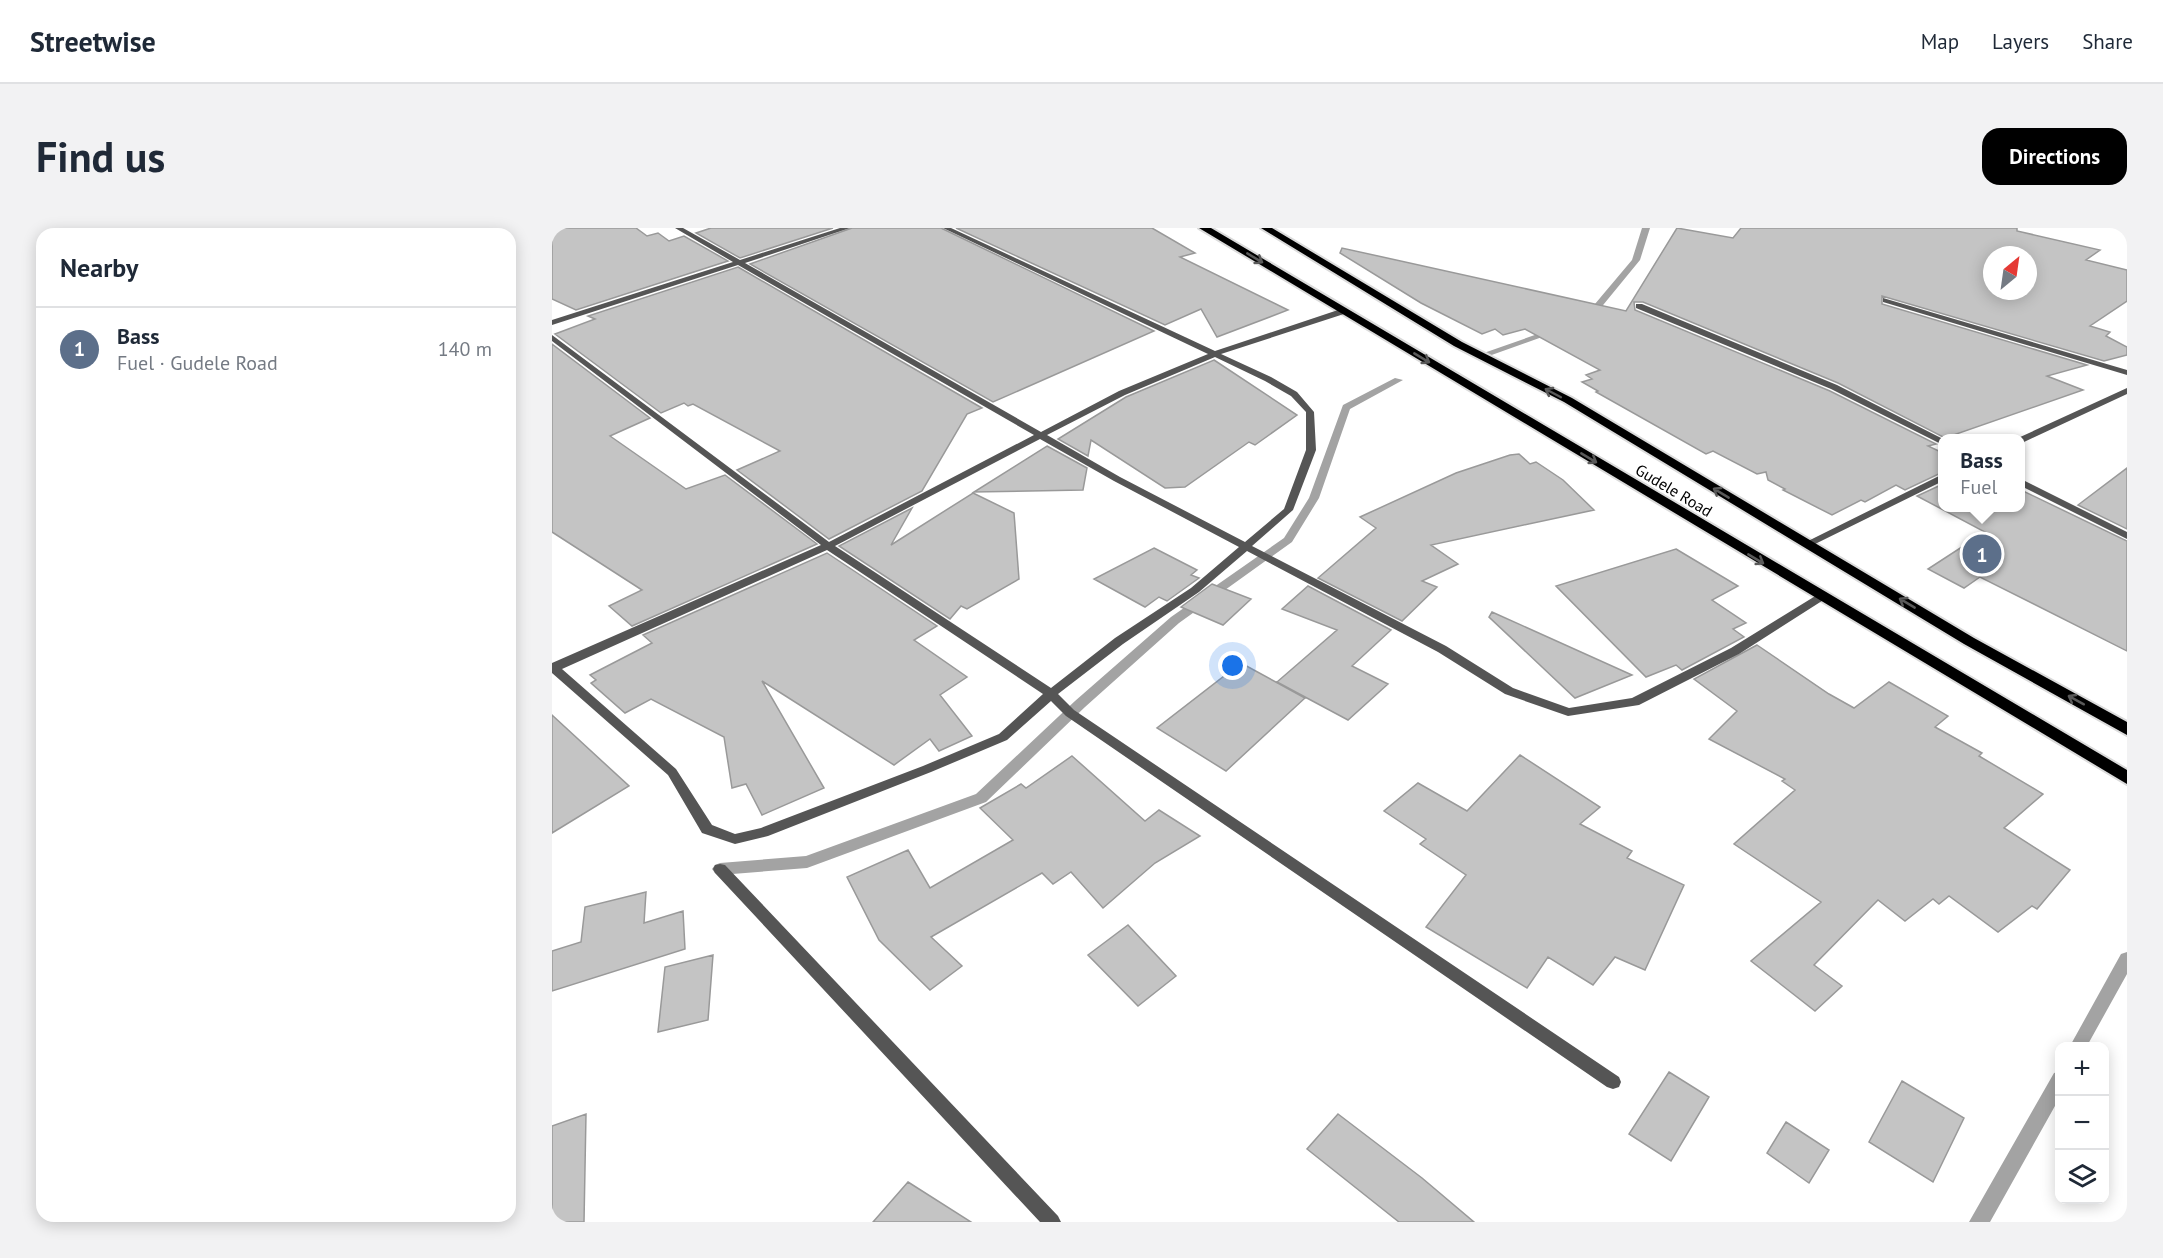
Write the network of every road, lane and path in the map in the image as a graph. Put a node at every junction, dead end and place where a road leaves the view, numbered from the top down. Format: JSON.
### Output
{"nodes":[{"id":1,"x":678,"y":228,"type":"edge"},
{"id":2,"x":847,"y":228,"type":"edge"},
{"id":3,"x":946,"y":228,"type":"edge"},
{"id":4,"x":1204,"y":228,"type":"edge"},
{"id":5,"x":1266,"y":228,"type":"edge"},
{"id":6,"x":739,"y":262,"type":"junction"},
{"id":7,"x":1886,"y":300,"type":"dead end"},
{"id":8,"x":1639,"y":306,"type":"dead end"},
{"id":9,"x":1344,"y":311,"type":"junction"},
{"id":10,"x":552,"y":323,"type":"edge"},
{"id":11,"x":552,"y":336,"type":"edge"},
{"id":12,"x":1216,"y":353,"type":"junction"},
{"id":13,"x":2127,"y":373,"type":"edge"},
{"id":14,"x":2127,"y":391,"type":"edge"},
{"id":15,"x":1037,"y":435,"type":"junction"},
{"id":16,"x":2025,"y":438,"type":"edge"},
{"id":17,"x":1938,"y":439,"type":"edge"},
{"id":18,"x":1938,"y":479,"type":"edge"},
{"id":19,"x":2025,"y":484,"type":"edge"},
{"id":20,"x":2127,"y":536,"type":"edge"},
{"id":21,"x":1807,"y":544,"type":"junction"},
{"id":22,"x":1244,"y":545,"type":"junction"},
{"id":23,"x":828,"y":546,"type":"junction"},
{"id":24,"x":1821,"y":597,"type":"junction"},
{"id":25,"x":552,"y":668,"type":"edge"},
{"id":26,"x":1051,"y":694,"type":"junction"},
{"id":27,"x":2127,"y":729,"type":"edge"},
{"id":28,"x":2127,"y":778,"type":"edge"},
{"id":29,"x":720,"y":869,"type":"dead end"},
{"id":30,"x":1613,"y":1082,"type":"dead end"},
{"id":31,"x":1052,"y":1222,"type":"edge"}],
"edges":[{"from":1,"to":6,"type":"street"},
{"from":2,"to":6,"type":"street"},
{"from":3,"to":12,"type":"street"},
{"from":4,"to":9,"type":"highway","name":"Gudele Road","one_way":true},
{"from":21,"to":5,"type":"highway","name":"Gudele Road","one_way":true},
{"from":6,"to":10,"type":"street"},
{"from":6,"to":15,"type":"street"},
{"from":7,"to":13,"type":"street"},
{"from":8,"to":17,"type":"street"},
{"from":9,"to":12,"type":"street"},
{"from":9,"to":24,"type":"highway","name":"Gudele Road","one_way":true},
{"from":11,"to":23,"type":"street"},
{"from":12,"to":15,"type":"street"},
{"from":12,"to":22,"type":"street"},
{"from":14,"to":16,"type":"street"},
{"from":15,"to":22,"type":"street"},
{"from":15,"to":23,"type":"street"},
{"from":18,"to":21,"type":"street"},
{"from":19,"to":20,"type":"street"},
{"from":27,"to":21,"type":"highway","name":"Gudele Road","one_way":true},
{"from":22,"to":24,"type":"street"},
{"from":22,"to":26,"type":"street"},
{"from":23,"to":25,"type":"street"},
{"from":23,"to":26,"type":"street"},
{"from":24,"to":28,"type":"highway","name":"Gudele Road"},
{"from":25,"to":26,"type":"street"},
{"from":26,"to":30,"type":"street"},
{"from":29,"to":31,"type":"street"}]}
